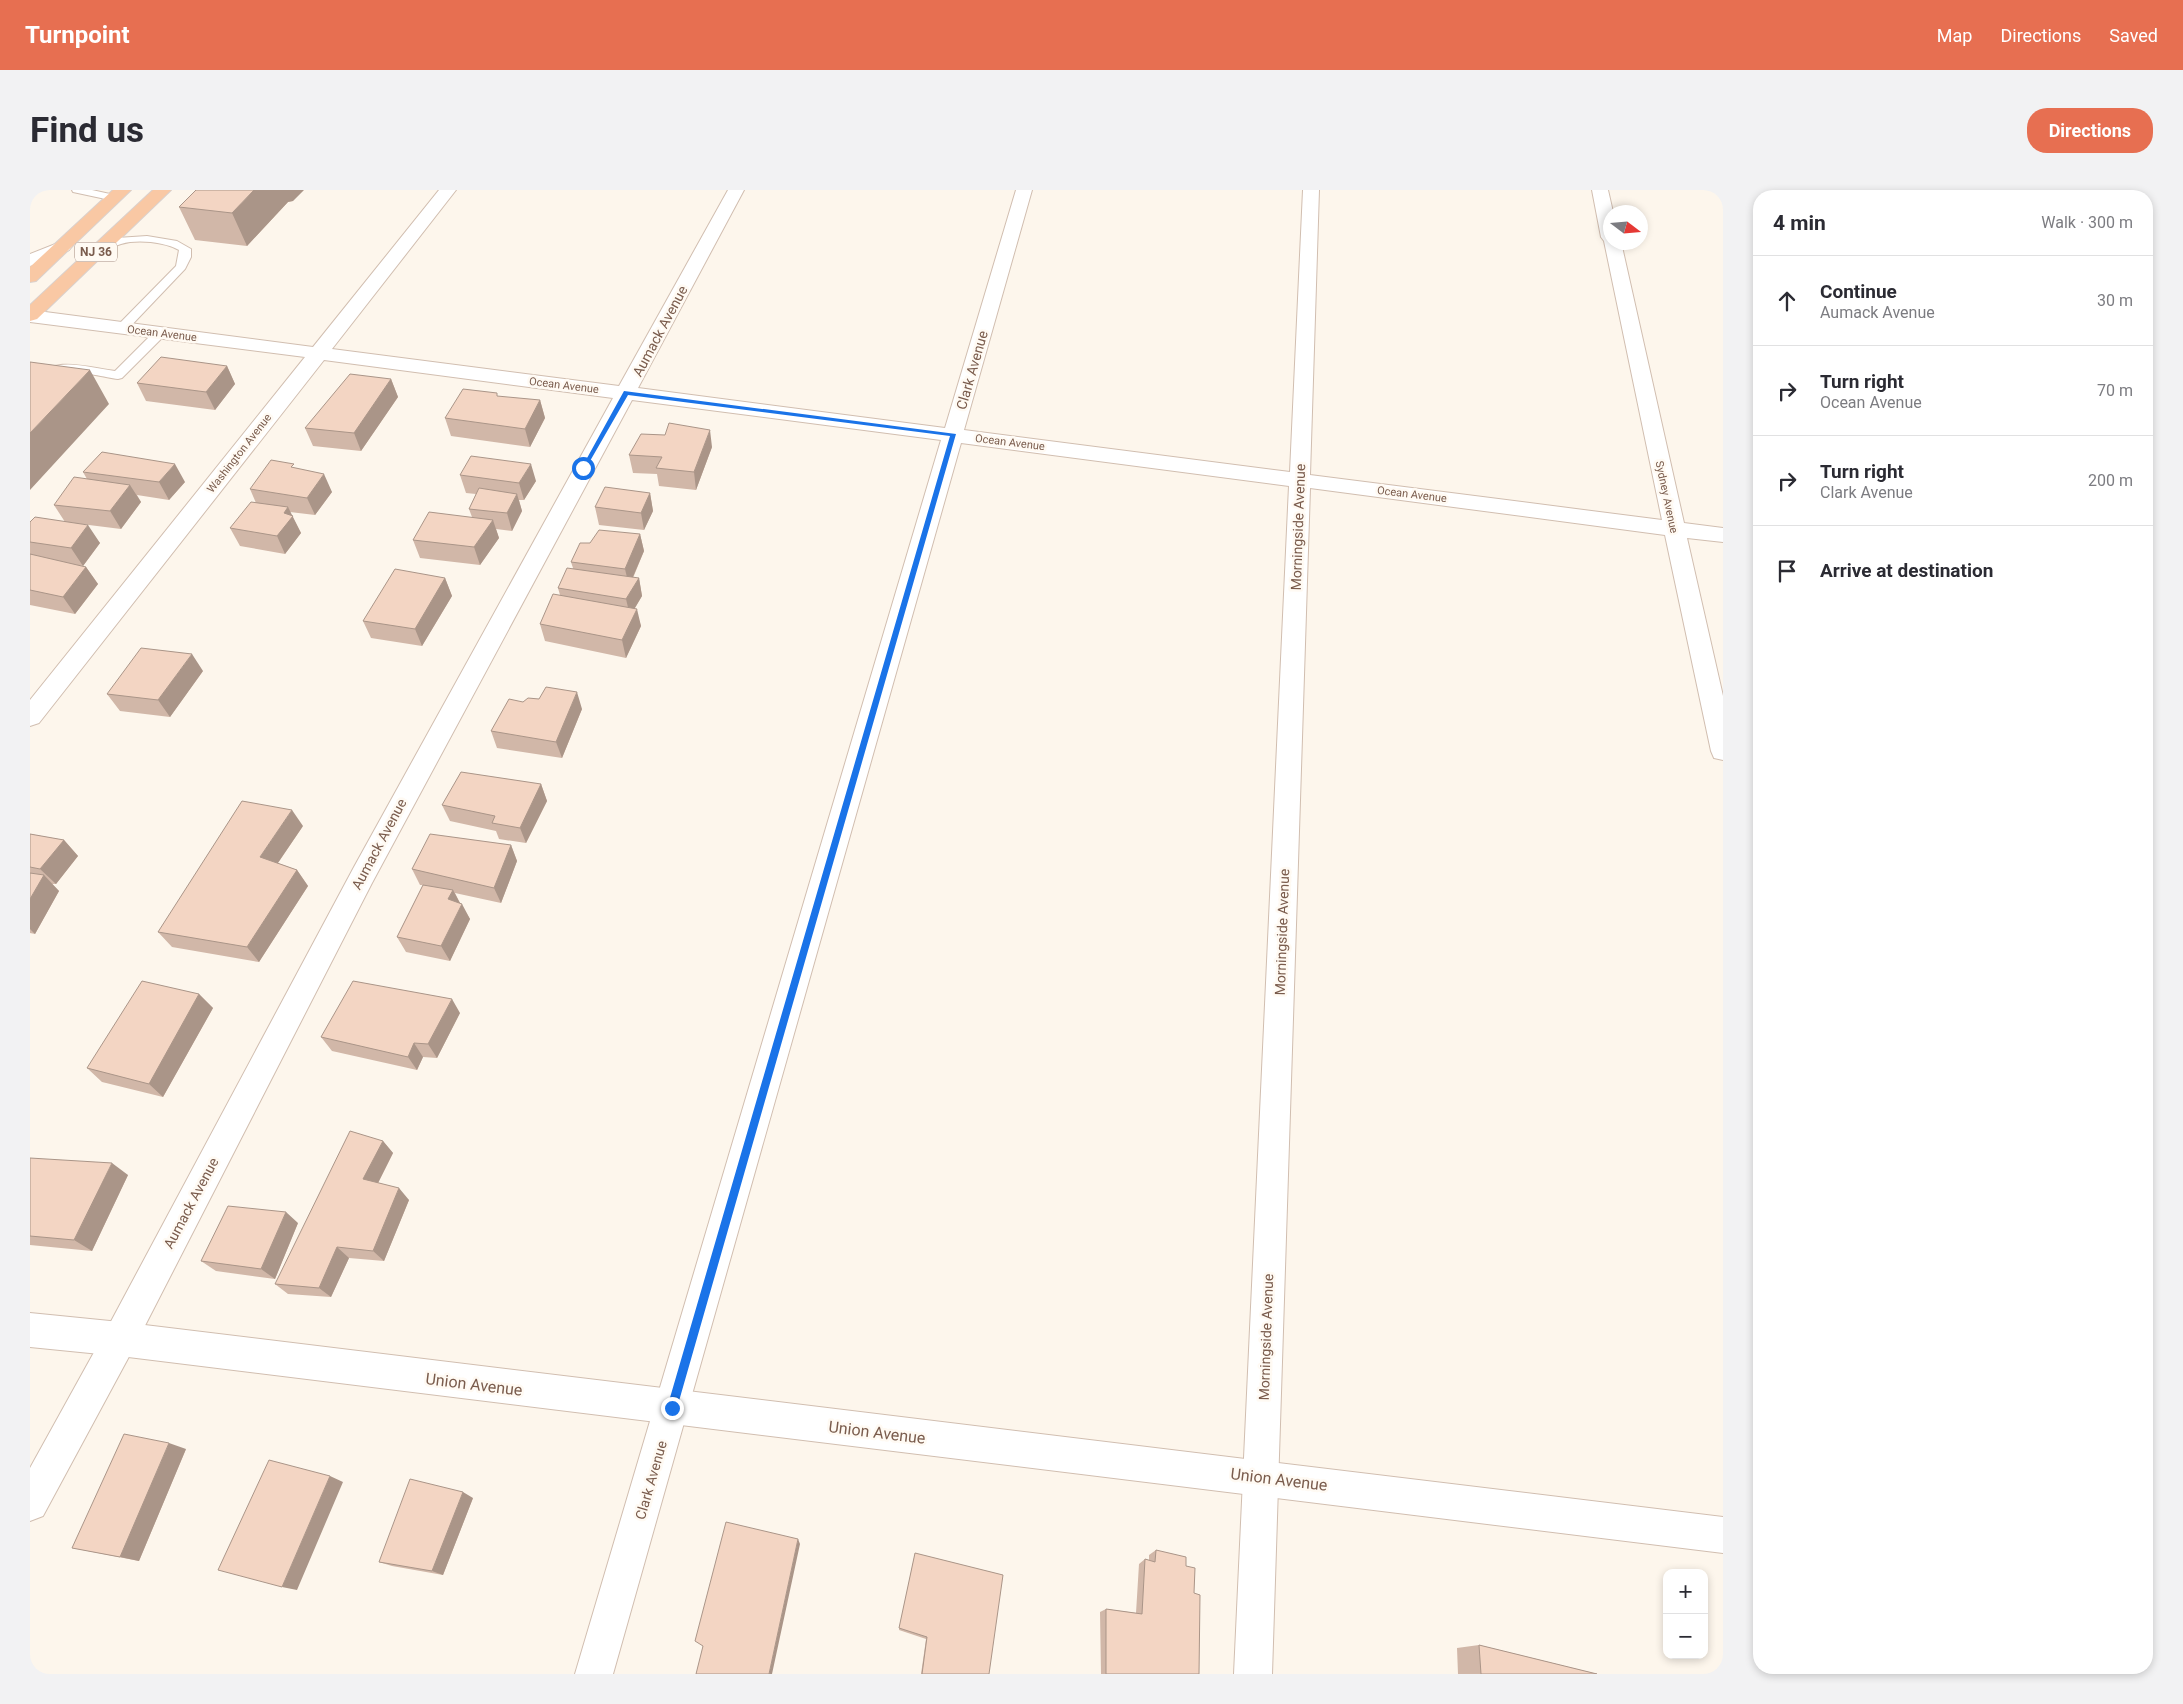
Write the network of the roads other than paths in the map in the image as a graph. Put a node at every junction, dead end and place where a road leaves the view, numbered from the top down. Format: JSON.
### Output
{"nodes":[{"id":1,"x":77,"y":190,"type":"edge"},
{"id":2,"x":163,"y":190,"type":"edge"},
{"id":3,"x":448,"y":190,"type":"edge"},
{"id":4,"x":736,"y":190,"type":"edge"},
{"id":5,"x":1024,"y":190,"type":"edge"},
{"id":6,"x":1311,"y":190,"type":"edge"},
{"id":7,"x":1600,"y":190,"type":"edge"},
{"id":8,"x":119,"y":194,"type":"edge"},
{"id":9,"x":1603,"y":205,"type":"edge"},
{"id":10,"x":63,"y":246,"type":"junction"},
{"id":11,"x":99,"y":250,"type":"junction"},
{"id":12,"x":1614,"y":250,"type":"edge"},
{"id":13,"x":30,"y":261,"type":"edge"},
{"id":14,"x":30,"y":277,"type":"edge"},
{"id":15,"x":30,"y":315,"type":"edge"},
{"id":16,"x":122,"y":328,"type":"junction"},
{"id":17,"x":160,"y":333,"type":"junction"},
{"id":18,"x":319,"y":353,"type":"junction"},
{"id":19,"x":30,"y":387,"type":"edge"},
{"id":20,"x":626,"y":393,"type":"junction"},
{"id":21,"x":954,"y":434,"type":"junction"},
{"id":22,"x":1299,"y":480,"type":"junction"},
{"id":23,"x":1674,"y":529,"type":"junction"},
{"id":24,"x":1723,"y":535,"type":"edge"},
{"id":25,"x":30,"y":716,"type":"edge"},
{"id":26,"x":1723,"y":751,"type":"edge"},
{"id":27,"x":30,"y":1330,"type":"edge"},
{"id":28,"x":120,"y":1339,"type":"junction"},
{"id":29,"x":672,"y":1408,"type":"junction"},
{"id":30,"x":1261,"y":1477,"type":"junction"},
{"id":31,"x":30,"y":1502,"type":"edge"},
{"id":32,"x":1723,"y":1535,"type":"edge"},
{"id":33,"x":594,"y":1674,"type":"edge"},
{"id":34,"x":1253,"y":1674,"type":"edge"}],
"edges":[{"from":1,"to":8,"type":"lane"},
{"from":2,"to":11,"type":"highway","number":"NJ 36"},
{"from":3,"to":18,"type":"street","name":"Washington Avenue"},
{"from":4,"to":20,"type":"street","name":"Aumack Avenue"},
{"from":5,"to":21,"type":"street","name":"Clark Avenue"},
{"from":6,"to":22,"type":"street","name":"Morningside Avenue"},
{"from":7,"to":9,"type":"street"},
{"from":8,"to":10,"type":"highway","number":"NJ 36"},
{"from":10,"to":13,"type":"street"},
{"from":10,"to":14,"type":"highway","number":"NJ 36"},
{"from":11,"to":15,"type":"highway","number":"NJ 36"},
{"from":11,"to":16,"type":"lane"},
{"from":12,"to":23,"type":"street","name":"Sydney Avenue"},
{"from":15,"to":16,"type":"street","name":"Ocean Avenue"},
{"from":16,"to":17,"type":"street","name":"Ocean Avenue"},
{"from":17,"to":18,"type":"street","name":"Ocean Avenue"},
{"from":17,"to":19,"type":"lane"},
{"from":18,"to":20,"type":"street","name":"Ocean Avenue"},
{"from":18,"to":25,"type":"street","name":"Washington Avenue"},
{"from":20,"to":21,"type":"street","name":"Ocean Avenue"},
{"from":20,"to":28,"type":"street","name":"Aumack Avenue"},
{"from":21,"to":22,"type":"street","name":"Ocean Avenue"},
{"from":21,"to":29,"type":"street","name":"Clark Avenue"},
{"from":22,"to":23,"type":"street","name":"Ocean Avenue"},
{"from":22,"to":30,"type":"street","name":"Morningside Avenue"},
{"from":23,"to":24,"type":"street","name":"Ocean Avenue"},
{"from":23,"to":26,"type":"street","name":"Sydney Avenue"},
{"from":27,"to":28,"type":"street","name":"Union Avenue"},
{"from":28,"to":29,"type":"street","name":"Union Avenue"},
{"from":28,"to":31,"type":"street","name":"Aumack Avenue"},
{"from":29,"to":30,"type":"street","name":"Union Avenue"},
{"from":29,"to":33,"type":"street","name":"Clark Avenue"},
{"from":30,"to":32,"type":"street","name":"Union Avenue"},
{"from":30,"to":34,"type":"street","name":"Morningside Avenue"}]}
